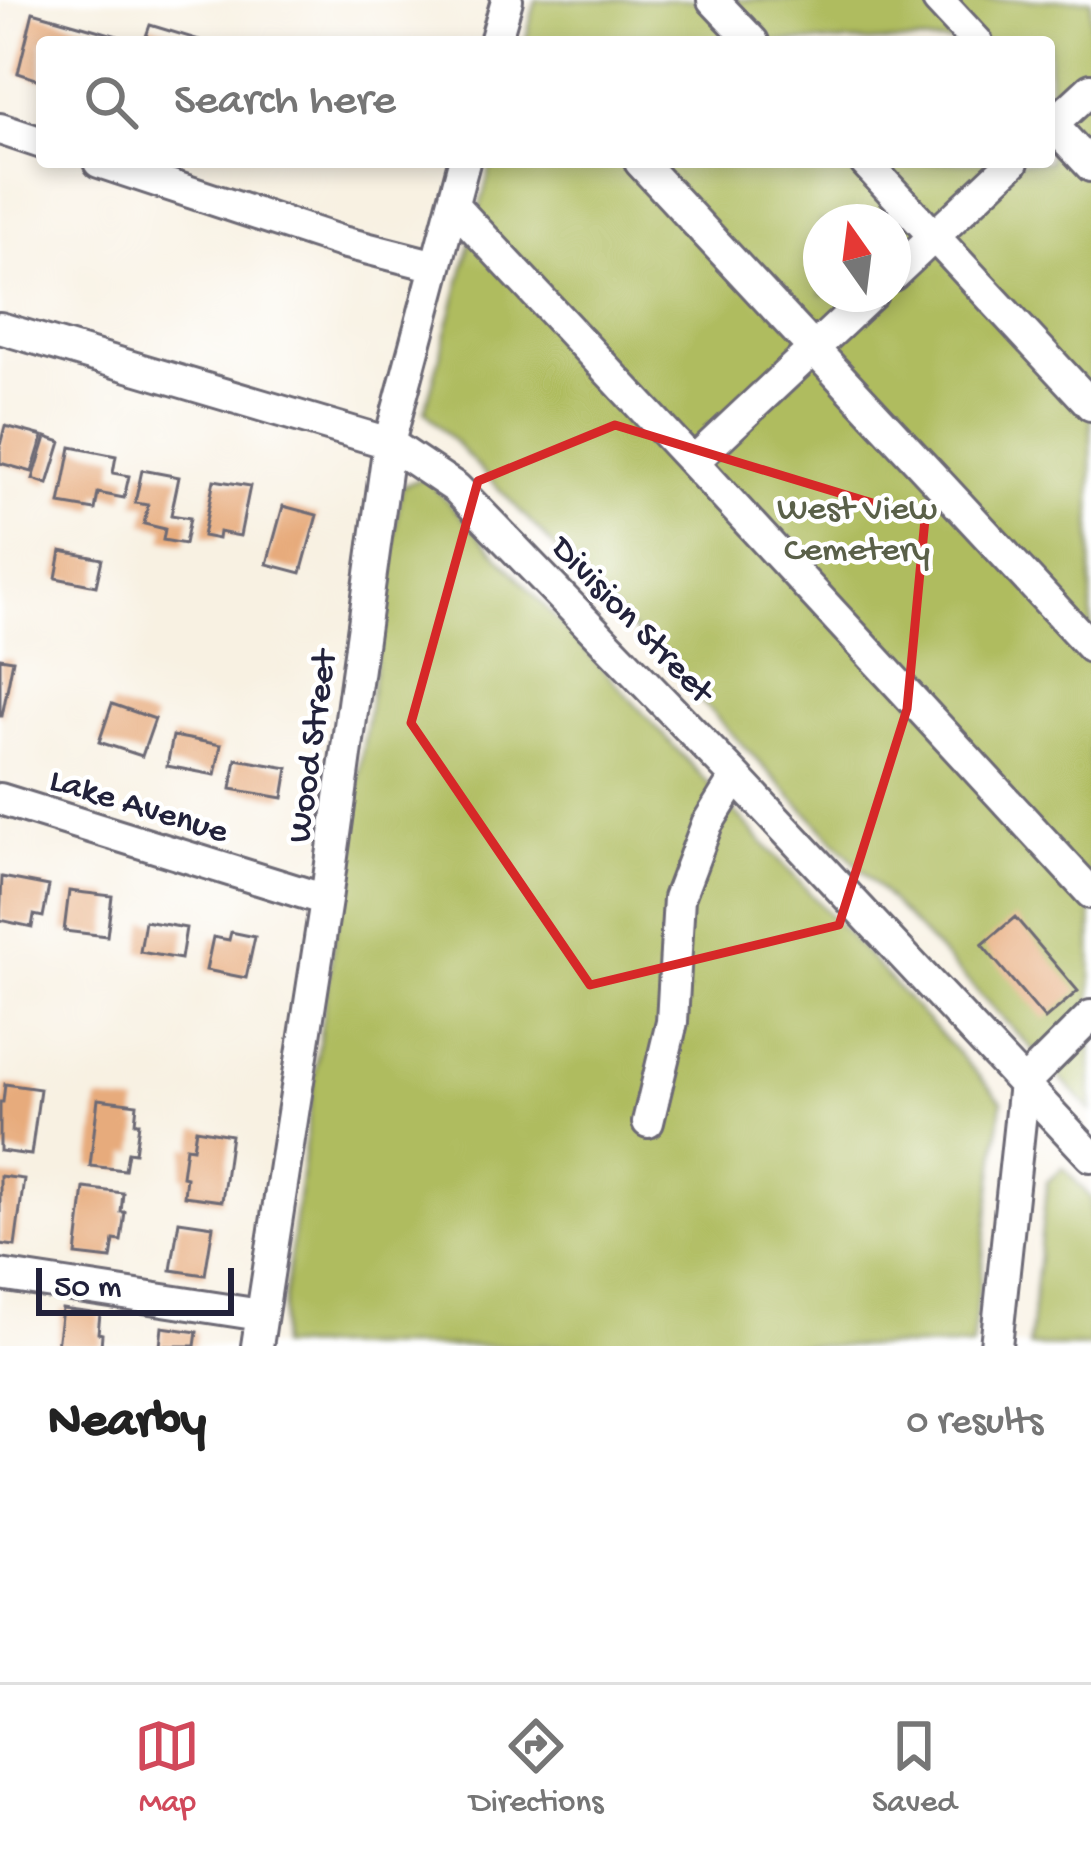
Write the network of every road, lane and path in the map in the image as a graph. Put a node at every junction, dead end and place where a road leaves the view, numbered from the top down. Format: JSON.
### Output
{"nodes":[{"id":1,"x":507,"y":0,"type":"edge"},
{"id":2,"x":713,"y":0,"type":"edge"},
{"id":3,"x":938,"y":0,"type":"edge"},
{"id":4,"x":498,"y":36,"type":"edge"},
{"id":5,"x":746,"y":36,"type":"edge"},
{"id":6,"x":971,"y":36,"type":"edge"},
{"id":7,"x":1091,"y":89,"type":"edge"},
{"id":8,"x":1055,"y":121,"type":"edge"},
{"id":9,"x":0,"y":129,"type":"edge"},
{"id":10,"x":1055,"y":130,"type":"edge"},
{"id":11,"x":36,"y":141,"type":"edge"},
{"id":12,"x":1091,"y":166,"type":"edge"},
{"id":13,"x":117,"y":168,"type":"edge"},
{"id":14,"x":462,"y":168,"type":"edge"},
{"id":15,"x":646,"y":168,"type":"edge"},
{"id":16,"x":871,"y":168,"type":"edge"},
{"id":17,"x":1007,"y":168,"type":"edge"},
{"id":18,"x":453,"y":205,"type":"junction"},
{"id":19,"x":935,"y":236,"type":"junction"},
{"id":20,"x":911,"y":258,"type":"edge"},
{"id":21,"x":436,"y":266,"type":"junction"},
{"id":22,"x":852,"y":312,"type":"edge"},
{"id":23,"x":0,"y":328,"type":"edge"},
{"id":24,"x":814,"y":347,"type":"junction"},
{"id":25,"x":1091,"y":405,"type":"edge"},
{"id":26,"x":389,"y":443,"type":"junction"},
{"id":27,"x":693,"y":462,"type":"junction"},
{"id":28,"x":1091,"y":647,"type":"edge"},
{"id":29,"x":736,"y":777,"type":"junction"},
{"id":30,"x":0,"y":799,"type":"edge"},
{"id":31,"x":1091,"y":892,"type":"edge"},
{"id":32,"x":326,"y":900,"type":"junction"},
{"id":33,"x":1091,"y":1016,"type":"edge"},
{"id":34,"x":1024,"y":1083,"type":"junction"},
{"id":35,"x":648,"y":1122,"type":"dead end"},
{"id":36,"x":1091,"y":1156,"type":"edge"},
{"id":37,"x":0,"y":1275,"type":"edge"},
{"id":38,"x":259,"y":1330,"type":"edge"},
{"id":39,"x":996,"y":1346,"type":"edge"}],
"edges":[{"from":1,"to":4,"type":"street"},
{"from":2,"to":5,"type":"street"},
{"from":3,"to":6,"type":"street"},
{"from":7,"to":8,"type":"street"},
{"from":9,"to":11,"type":"street"},
{"from":10,"to":12,"type":"street"},
{"from":13,"to":21,"type":"street"},
{"from":14,"to":18,"type":"street","name":"Wood Street"},
{"from":15,"to":24,"type":"street"},
{"from":16,"to":19,"type":"street"},
{"from":17,"to":19,"type":"street"},
{"from":18,"to":21,"type":"street","name":"Wood Street"},
{"from":18,"to":27,"type":"street"},
{"from":19,"to":20,"type":"street"},
{"from":19,"to":25,"type":"street"},
{"from":21,"to":26,"type":"street","name":"Wood Street"},
{"from":22,"to":24,"type":"street"},
{"from":23,"to":26,"type":"street","name":"Division Street"},
{"from":24,"to":27,"type":"street"},
{"from":24,"to":28,"type":"street"},
{"from":26,"to":29,"type":"street","name":"Division Street"},
{"from":26,"to":32,"type":"street","name":"Wood Street"},
{"from":27,"to":31,"type":"street"},
{"from":29,"to":34,"type":"street","name":"Division Street"},
{"from":29,"to":35,"type":"street"},
{"from":30,"to":32,"type":"street","name":"Lake Avenue"},
{"from":32,"to":38,"type":"street","name":"Wood Street"},
{"from":33,"to":34,"type":"street"},
{"from":34,"to":36,"type":"street","name":"Division Street"},
{"from":34,"to":39,"type":"street"},
{"from":37,"to":38,"type":"street"}]}
